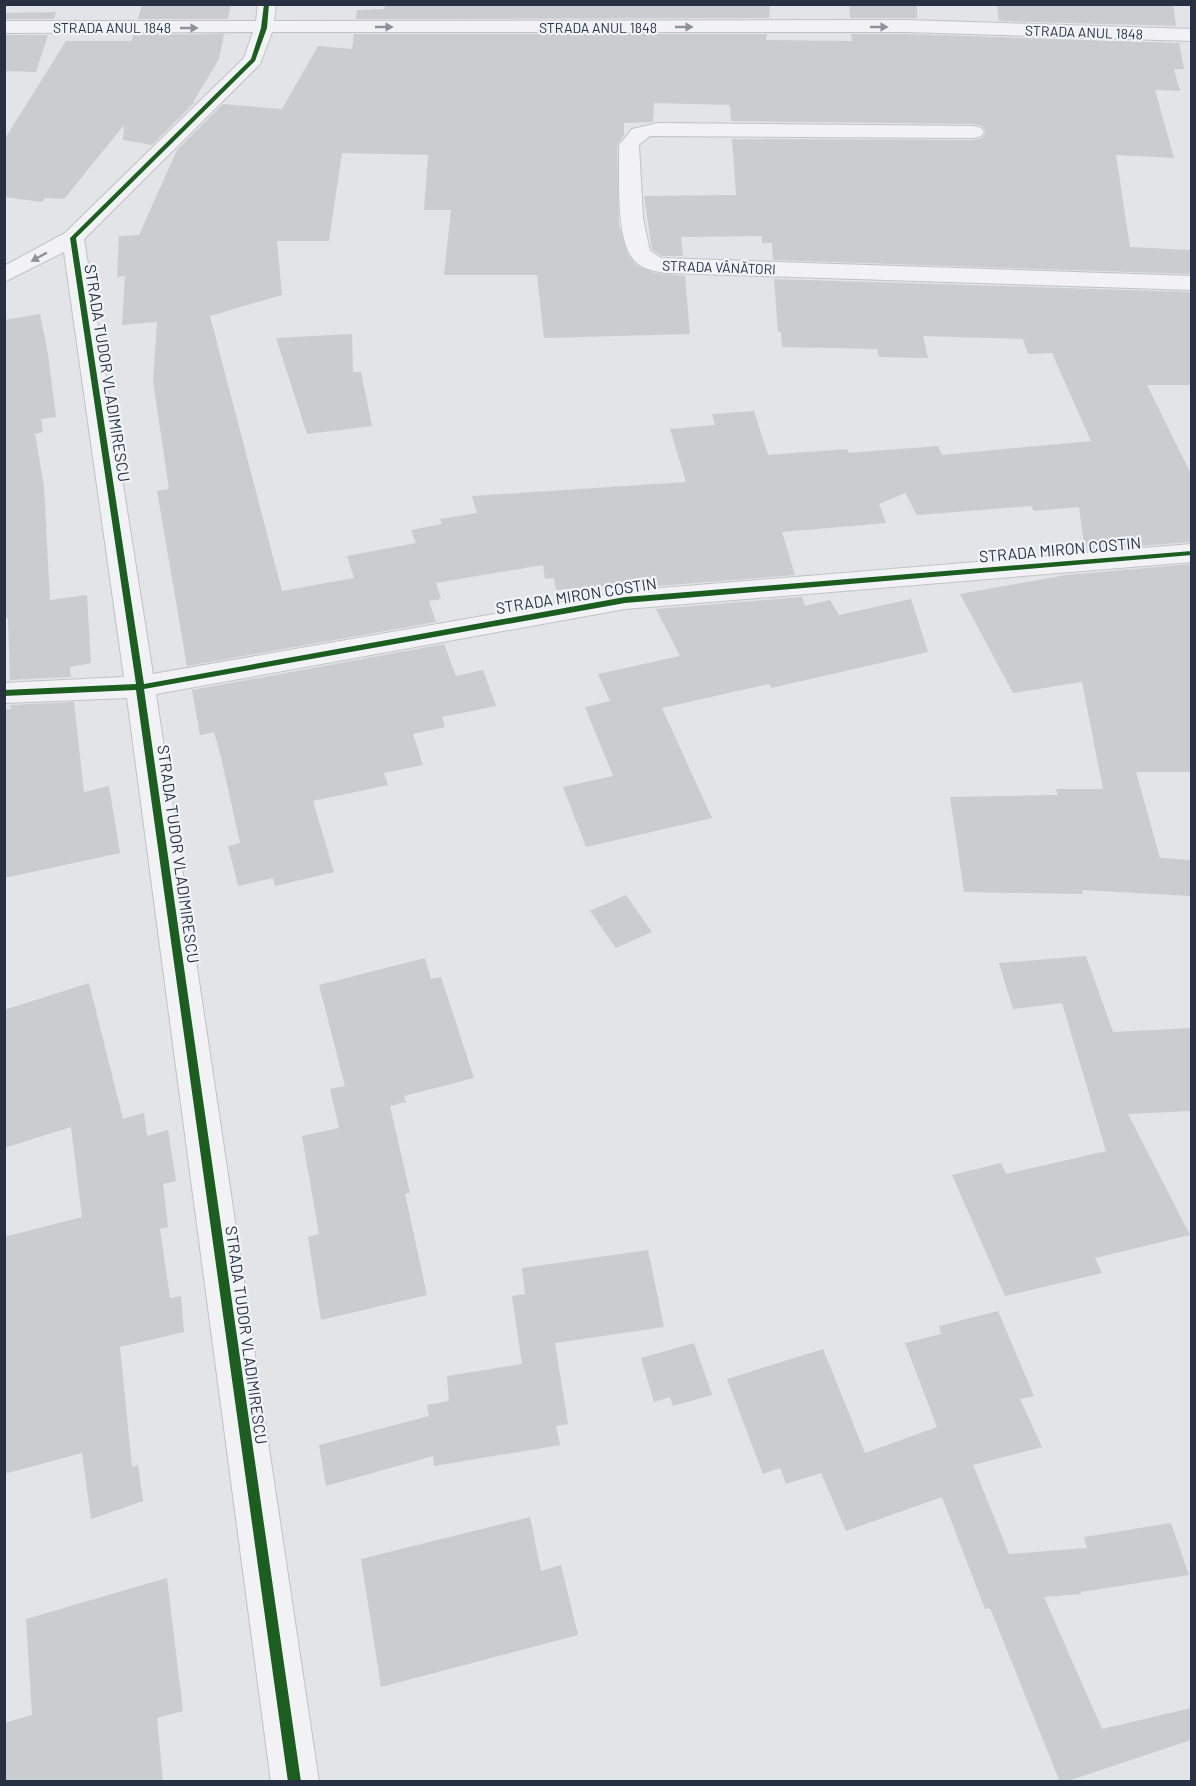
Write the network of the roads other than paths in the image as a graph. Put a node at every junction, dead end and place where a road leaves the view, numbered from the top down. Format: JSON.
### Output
{"nodes":[{"id":1,"x":491,"y":4,"type":"edge"},
{"id":2,"x":265,"y":16,"type":"edge"},
{"id":3,"x":4,"y":27,"type":"edge"},
{"id":4,"x":467,"y":27,"type":"junction"},
{"id":5,"x":1191,"y":35,"type":"edge"},
{"id":6,"x":974,"y":132,"type":"dead end"},
{"id":7,"x":73,"y":238,"type":"junction"},
{"id":8,"x":4,"y":275,"type":"edge"},
{"id":9,"x":1191,"y":283,"type":"edge"},
{"id":10,"x":1191,"y":553,"type":"edge"},
{"id":11,"x":140,"y":687,"type":"junction"},
{"id":12,"x":4,"y":693,"type":"edge"},
{"id":13,"x":295,"y":1782,"type":"edge"}],
"edges":[{"from":1,"to":4,"type":"street"},
{"from":3,"to":2,"type":"street","name":"STRADA ANUL 1848","one_way":true},
{"from":2,"to":4,"type":"street","name":"STRADA ANUL 1848","one_way":true},
{"from":2,"to":7,"type":"street"},
{"from":4,"to":5,"type":"street","name":"STRADA ANUL 1848","one_way":true},
{"from":6,"to":9,"type":"street","name":"STRADA VÂNĂTORI"},
{"from":7,"to":8,"type":"street","one_way":true},
{"from":7,"to":11,"type":"street","name":"STRADA TUDOR VLADIMIRESCU"},
{"from":10,"to":11,"type":"street","name":"STRADA MIRON COSTIN"},
{"from":11,"to":12,"type":"street","name":"STRADA MIRON COSTIN"},
{"from":11,"to":13,"type":"street","name":"STRADA TUDOR VLADIMIRESCU"}]}
